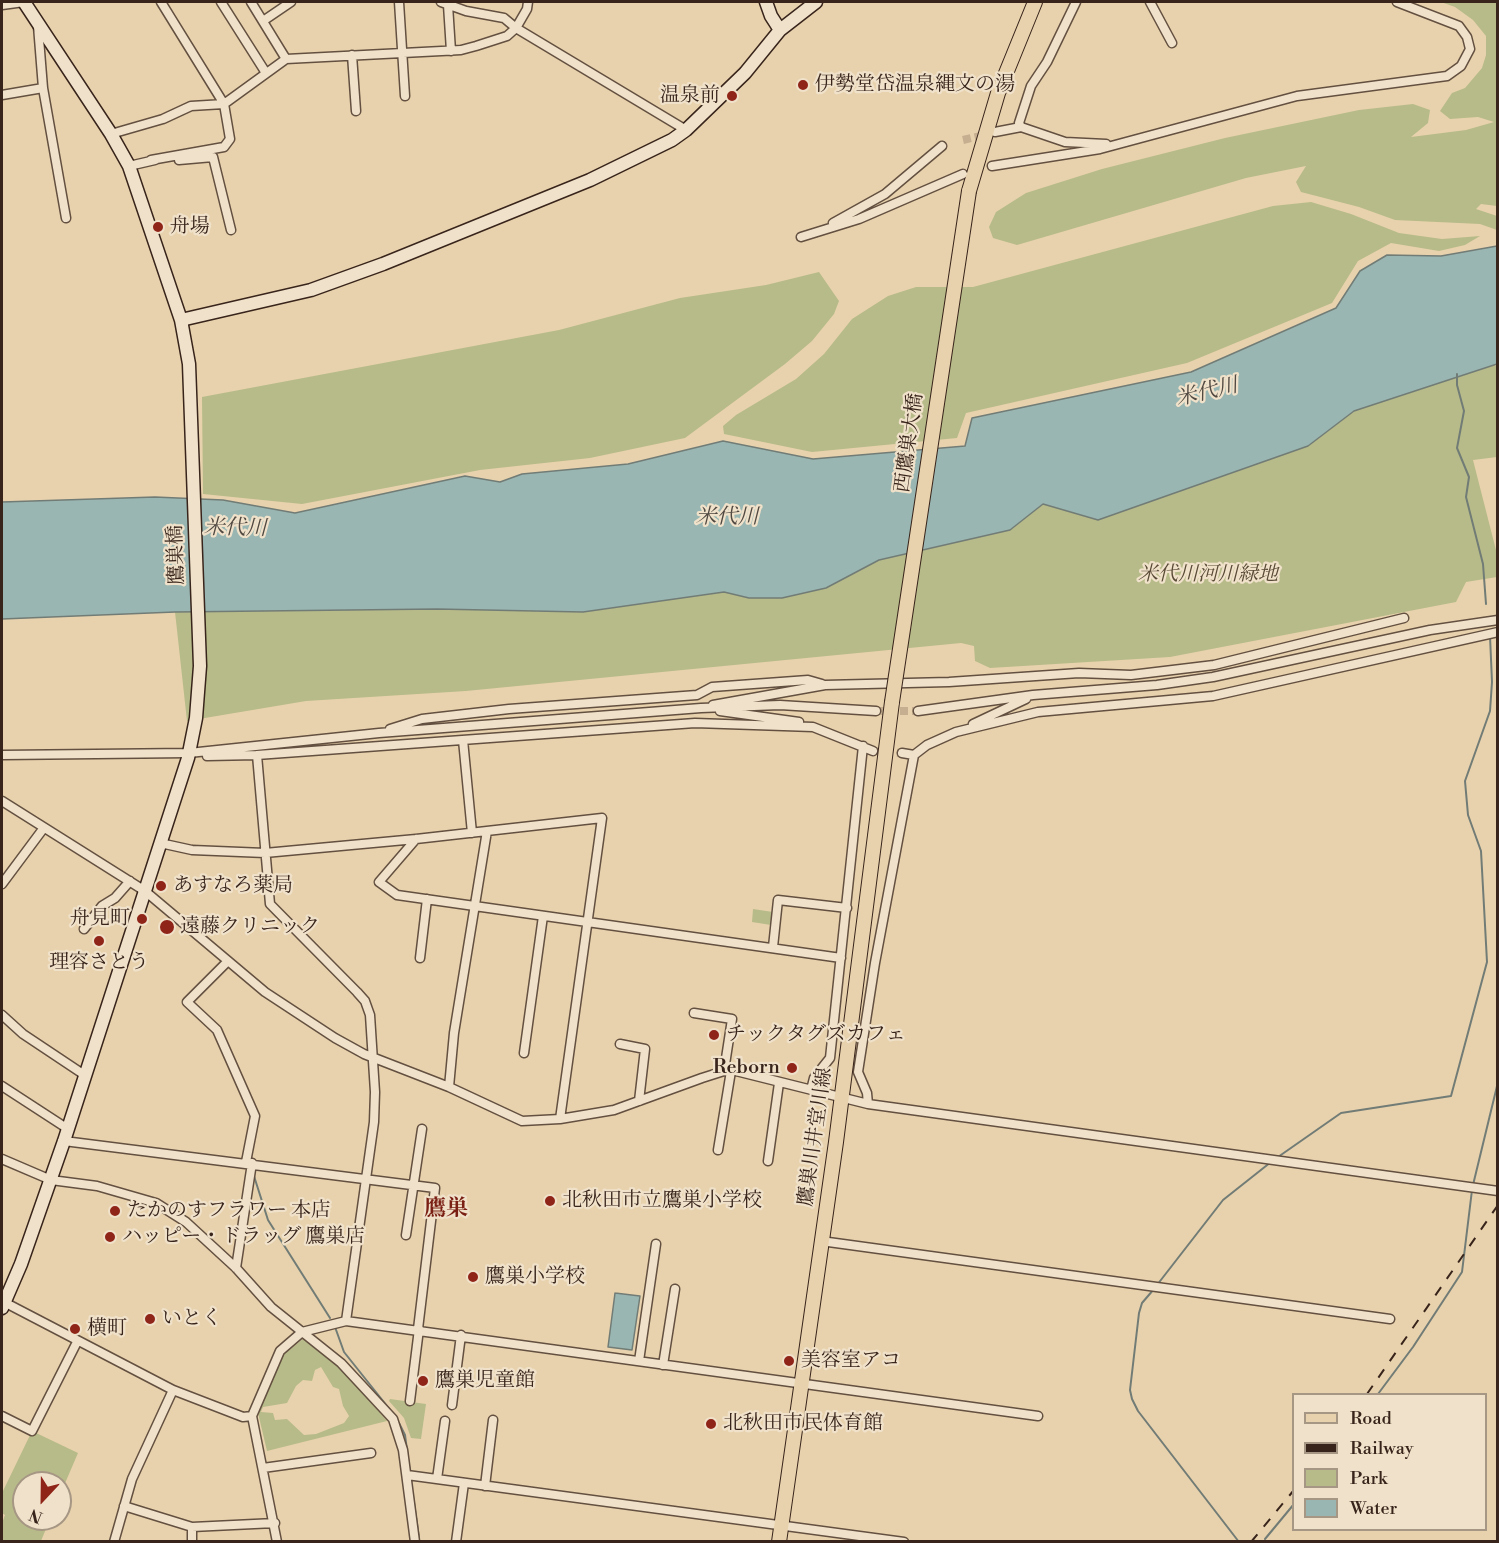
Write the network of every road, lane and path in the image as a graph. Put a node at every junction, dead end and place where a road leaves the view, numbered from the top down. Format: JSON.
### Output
{"nodes":[{"id":1,"x":24,"y":2,"type":"edge"},
{"id":2,"x":161,"y":2,"type":"edge"},
{"id":3,"x":221,"y":2,"type":"edge"},
{"id":4,"x":251,"y":2,"type":"edge"},
{"id":5,"x":291,"y":2,"type":"edge"},
{"id":6,"x":399,"y":2,"type":"edge"},
{"id":7,"x":528,"y":2,"type":"edge"},
{"id":8,"x":766,"y":2,"type":"edge"},
{"id":9,"x":816,"y":2,"type":"edge"},
{"id":10,"x":1033,"y":2,"type":"edge"},
{"id":11,"x":1076,"y":2,"type":"edge"},
{"id":12,"x":1150,"y":2,"type":"edge"},
{"id":13,"x":1397,"y":2,"type":"edge"},
{"id":14,"x":444,"y":3,"type":"edge"},
{"id":15,"x":2,"y":5,"type":"edge"},
{"id":16,"x":263,"y":21,"type":"junction"},
{"id":17,"x":38,"y":24,"type":"junction"},
{"id":18,"x":516,"y":28,"type":"junction"},
{"id":19,"x":780,"y":30,"type":"junction"},
{"id":20,"x":1172,"y":43,"type":"dead end"},
{"id":21,"x":451,"y":51,"type":"junction"},
{"id":22,"x":402,"y":54,"type":"junction"},
{"id":23,"x":352,"y":56,"type":"junction"},
{"id":24,"x":286,"y":59,"type":"junction"},
{"id":25,"x":266,"y":73,"type":"junction"},
{"id":26,"x":43,"y":88,"type":"junction"},
{"id":27,"x":2,"y":95,"type":"edge"},
{"id":28,"x":405,"y":96,"type":"dead end"},
{"id":29,"x":224,"y":104,"type":"junction"},
{"id":30,"x":356,"y":111,"type":"dead end"},
{"id":31,"x":1021,"y":127,"type":"junction"},
{"id":32,"x":686,"y":130,"type":"junction"},
{"id":33,"x":995,"y":132,"type":"tunnel mouth"},
{"id":34,"x":111,"y":134,"type":"junction"},
{"id":35,"x":1139,"y":138,"type":"junction"},
{"id":36,"x":942,"y":146,"type":"dead end"},
{"id":37,"x":151,"y":160,"type":"junction"},
{"id":38,"x":129,"y":166,"type":"junction"},
{"id":39,"x":992,"y":166,"type":"dead end"},
{"id":40,"x":963,"y":174,"type":"dead end"},
{"id":41,"x":66,"y":218,"type":"dead end"},
{"id":42,"x":231,"y":230,"type":"dead end"},
{"id":43,"x":181,"y":320,"type":"junction"},
{"id":44,"x":1404,"y":618,"type":"dead end"},
{"id":45,"x":1497,"y":620,"type":"edge"},
{"id":46,"x":1497,"y":632,"type":"edge"},
{"id":47,"x":825,"y":685,"type":"junction"},
{"id":48,"x":1033,"y":696,"type":"junction"},
{"id":49,"x":892,"y":702,"type":"joint"},
{"id":50,"x":701,"y":708,"type":"junction"},
{"id":51,"x":876,"y":711,"type":"tunnel mouth"},
{"id":52,"x":918,"y":711,"type":"tunnel mouth"},
{"id":53,"x":813,"y":727,"type":"junction"},
{"id":54,"x":956,"y":732,"type":"junction"},
{"id":55,"x":379,"y":733,"type":"junction"},
{"id":56,"x":463,"y":740,"type":"junction"},
{"id":57,"x":862,"y":746,"type":"junction"},
{"id":58,"x":873,"y":751,"type":"tunnel mouth"},
{"id":59,"x":189,"y":752,"type":"junction"},
{"id":60,"x":902,"y":753,"type":"tunnel mouth"},
{"id":61,"x":2,"y":755,"type":"edge"},
{"id":62,"x":257,"y":755,"type":"junction"},
{"id":63,"x":914,"y":755,"type":"junction"},
{"id":64,"x":2,"y":803,"type":"edge"},
{"id":65,"x":43,"y":829,"type":"junction"},
{"id":66,"x":487,"y":831,"type":"junction"},
{"id":67,"x":472,"y":832,"type":"junction"},
{"id":68,"x":416,"y":839,"type":"junction"},
{"id":69,"x":160,"y":843,"type":"junction"},
{"id":70,"x":265,"y":853,"type":"junction"},
{"id":71,"x":130,"y":881,"type":"junction"},
{"id":72,"x":2,"y":884,"type":"edge"},
{"id":73,"x":145,"y":891,"type":"junction"},
{"id":74,"x":427,"y":899,"type":"junction"},
{"id":75,"x":474,"y":905,"type":"junction"},
{"id":76,"x":847,"y":908,"type":"junction"},
{"id":77,"x":543,"y":916,"type":"junction"},
{"id":78,"x":588,"y":923,"type":"junction"},
{"id":79,"x":84,"y":929,"type":"dead end"},
{"id":80,"x":773,"y":947,"type":"junction"},
{"id":81,"x":420,"y":958,"type":"dead end"},
{"id":82,"x":841,"y":958,"type":"junction"},
{"id":83,"x":228,"y":961,"type":"junction"},
{"id":84,"x":694,"y":1013,"type":"dead end"},
{"id":85,"x":2,"y":1015,"type":"edge"},
{"id":86,"x":620,"y":1044,"type":"dead end"},
{"id":87,"x":524,"y":1053,"type":"dead end"},
{"id":88,"x":372,"y":1056,"type":"junction"},
{"id":89,"x":727,"y":1071,"type":"junction"},
{"id":90,"x":86,"y":1076,"type":"junction"},
{"id":91,"x":779,"y":1083,"type":"junction"},
{"id":92,"x":2,"y":1086,"type":"edge"},
{"id":93,"x":448,"y":1087,"type":"junction"},
{"id":94,"x":811,"y":1090,"type":"junction"},
{"id":95,"x":841,"y":1098,"type":"junction"},
{"id":96,"x":639,"y":1101,"type":"junction"},
{"id":97,"x":868,"y":1104,"type":"junction"},
{"id":98,"x":560,"y":1119,"type":"junction"},
{"id":99,"x":422,"y":1129,"type":"dead end"},
{"id":100,"x":66,"y":1135,"type":"junction"},
{"id":101,"x":718,"y":1150,"type":"dead end"},
{"id":102,"x":2,"y":1159,"type":"edge"},
{"id":103,"x":768,"y":1161,"type":"dead end"},
{"id":104,"x":249,"y":1162,"type":"junction"},
{"id":105,"x":368,"y":1178,"type":"junction"},
{"id":106,"x":51,"y":1180,"type":"junction"},
{"id":107,"x":413,"y":1186,"type":"junction"},
{"id":108,"x":1497,"y":1191,"type":"edge"},
{"id":109,"x":406,"y":1235,"type":"dead end"},
{"id":110,"x":821,"y":1240,"type":"junction"},
{"id":111,"x":656,"y":1244,"type":"dead end"},
{"id":112,"x":236,"y":1268,"type":"junction"},
{"id":113,"x":675,"y":1289,"type":"dead end"},
{"id":114,"x":2,"y":1304,"type":"edge"},
{"id":115,"x":1390,"y":1319,"type":"dead end"},
{"id":116,"x":346,"y":1321,"type":"junction"},
{"id":117,"x":418,"y":1329,"type":"junction"},
{"id":118,"x":302,"y":1332,"type":"junction"},
{"id":119,"x":461,"y":1335,"type":"junction"},
{"id":120,"x":77,"y":1341,"type":"junction"},
{"id":121,"x":639,"y":1361,"type":"junction"},
{"id":122,"x":663,"y":1365,"type":"junction"},
{"id":123,"x":800,"y":1385,"type":"junction"},
{"id":124,"x":173,"y":1390,"type":"junction"},
{"id":125,"x":410,"y":1401,"type":"dead end"},
{"id":126,"x":452,"y":1405,"type":"dead end"},
{"id":127,"x":2,"y":1416,"type":"edge"},
{"id":128,"x":252,"y":1416,"type":"junction"},
{"id":129,"x":1038,"y":1416,"type":"dead end"},
{"id":130,"x":493,"y":1420,"type":"dead end"},
{"id":131,"x":446,"y":1421,"type":"dead end"},
{"id":132,"x":371,"y":1453,"type":"dead end"},
{"id":133,"x":263,"y":1468,"type":"junction"},
{"id":134,"x":407,"y":1475,"type":"junction"},
{"id":135,"x":437,"y":1479,"type":"junction"},
{"id":136,"x":464,"y":1483,"type":"junction"},
{"id":137,"x":485,"y":1486,"type":"junction"},
{"id":138,"x":124,"y":1506,"type":"junction"},
{"id":139,"x":274,"y":1523,"type":"junction"},
{"id":140,"x":781,"y":1525,"type":"junction"},
{"id":141,"x":192,"y":1527,"type":"junction"},
{"id":142,"x":114,"y":1542,"type":"edge"},
{"id":143,"x":192,"y":1542,"type":"edge"},
{"id":144,"x":277,"y":1542,"type":"edge"},
{"id":145,"x":415,"y":1542,"type":"edge"},
{"id":146,"x":456,"y":1542,"type":"edge"},
{"id":147,"x":778,"y":1542,"type":"edge"},
{"id":148,"x":904,"y":1542,"type":"edge"}],
"edges":[{"from":1,"to":15,"type":"street"},
{"from":1,"to":17,"type":"street","name":"鷹巣橋"},
{"from":2,"to":29,"type":"street"},
{"from":3,"to":25,"type":"street"},
{"from":4,"to":16,"type":"street"},
{"from":5,"to":16,"type":"street"},
{"from":6,"to":22,"type":"street"},
{"from":7,"to":18,"type":"street"},
{"from":8,"to":19,"type":"street"},
{"from":9,"to":19,"type":"street"},
{"from":10,"to":49,"type":"main road","name":"西鷹巣大橋","bridge":true},
{"from":11,"to":31,"type":"street"},
{"from":12,"to":20,"type":"street"},
{"from":13,"to":35,"type":"street"},
{"from":14,"to":18,"type":"street"},
{"from":14,"to":21,"type":"street"},
{"from":16,"to":24,"type":"street"},
{"from":17,"to":26,"type":"street"},
{"from":17,"to":34,"type":"street","name":"鷹巣橋"},
{"from":18,"to":21,"type":"street"},
{"from":18,"to":32,"type":"street"},
{"from":19,"to":32,"type":"street"},
{"from":21,"to":22,"type":"street"},
{"from":22,"to":23,"type":"street"},
{"from":22,"to":28,"type":"street"},
{"from":23,"to":24,"type":"street"},
{"from":23,"to":30,"type":"street"},
{"from":24,"to":25,"type":"street"},
{"from":25,"to":29,"type":"street"},
{"from":26,"to":27,"type":"street"},
{"from":26,"to":41,"type":"street"},
{"from":29,"to":34,"type":"street"},
{"from":29,"to":37,"type":"street"},
{"from":31,"to":33,"type":"street"},
{"from":31,"to":35,"type":"street"},
{"from":32,"to":43,"type":"street"},
{"from":34,"to":38,"type":"street","name":"鷹巣橋"},
{"from":35,"to":39,"type":"street"},
{"from":36,"to":40,"type":"street"},
{"from":37,"to":38,"type":"street"},
{"from":37,"to":42,"type":"street"},
{"from":38,"to":43,"type":"street","name":"鷹巣橋"},
{"from":43,"to":59,"type":"street","name":"鷹巣橋"},
{"from":44,"to":47,"type":"street"},
{"from":45,"to":48,"type":"street"},
{"from":46,"to":54,"type":"street"},
{"from":47,"to":50,"type":"street"},
{"from":47,"to":55,"type":"street"},
{"from":48,"to":52,"type":"street"},
{"from":48,"to":54,"type":"street"},
{"from":49,"to":95,"type":"main road","name":"鷹巣川井堂川線"},
{"from":50,"to":51,"type":"street"},
{"from":50,"to":53,"type":"street"},
{"from":50,"to":55,"type":"street"},
{"from":53,"to":56,"type":"street"},
{"from":53,"to":57,"type":"street"},
{"from":54,"to":63,"type":"street"},
{"from":55,"to":59,"type":"street"},
{"from":56,"to":62,"type":"street"},
{"from":56,"to":67,"type":"street"},
{"from":57,"to":58,"type":"street"},
{"from":57,"to":76,"type":"street"},
{"from":59,"to":61,"type":"street"},
{"from":59,"to":62,"type":"street"},
{"from":59,"to":69,"type":"street","name":"鷹巣橋"},
{"from":60,"to":63,"type":"street"},
{"from":62,"to":70,"type":"street"},
{"from":63,"to":97,"type":"street"},
{"from":64,"to":65,"type":"street"},
{"from":65,"to":71,"type":"street"},
{"from":65,"to":72,"type":"street"},
{"from":66,"to":67,"type":"street"},
{"from":66,"to":75,"type":"street"},
{"from":66,"to":78,"type":"street"},
{"from":67,"to":68,"type":"street"},
{"from":68,"to":70,"type":"street"},
{"from":68,"to":74,"type":"street"},
{"from":69,"to":70,"type":"street"},
{"from":69,"to":73,"type":"street","name":"鷹巣橋"},
{"from":70,"to":88,"type":"street"},
{"from":71,"to":73,"type":"street"},
{"from":71,"to":79,"type":"street"},
{"from":73,"to":83,"type":"street"},
{"from":73,"to":90,"type":"street","name":"鷹巣橋"},
{"from":74,"to":75,"type":"street"},
{"from":74,"to":81,"type":"street"},
{"from":75,"to":77,"type":"street"},
{"from":75,"to":93,"type":"street"},
{"from":76,"to":80,"type":"street"},
{"from":76,"to":82,"type":"street"},
{"from":77,"to":78,"type":"street"},
{"from":77,"to":87,"type":"street"},
{"from":78,"to":80,"type":"street"},
{"from":78,"to":98,"type":"street"},
{"from":80,"to":82,"type":"street"},
{"from":82,"to":94,"type":"street"},
{"from":83,"to":88,"type":"street"},
{"from":83,"to":104,"type":"street"},
{"from":84,"to":89,"type":"street"},
{"from":85,"to":90,"type":"street"},
{"from":86,"to":96,"type":"street"},
{"from":88,"to":93,"type":"street"},
{"from":88,"to":105,"type":"street"},
{"from":89,"to":91,"type":"street"},
{"from":89,"to":96,"type":"street"},
{"from":89,"to":101,"type":"street"},
{"from":90,"to":100,"type":"street","name":"鷹巣橋"},
{"from":91,"to":94,"type":"street"},
{"from":91,"to":103,"type":"street"},
{"from":92,"to":100,"type":"street"},
{"from":93,"to":98,"type":"street"},
{"from":94,"to":95,"type":"street"},
{"from":95,"to":97,"type":"street"},
{"from":95,"to":110,"type":"main road","name":"鷹巣川井堂川線"},
{"from":96,"to":98,"type":"street"},
{"from":97,"to":108,"type":"street"},
{"from":99,"to":107,"type":"street"},
{"from":100,"to":104,"type":"street"},
{"from":100,"to":106,"type":"street","name":"鷹巣橋"},
{"from":102,"to":106,"type":"street"},
{"from":104,"to":105,"type":"street"},
{"from":104,"to":112,"type":"street"},
{"from":105,"to":107,"type":"street"},
{"from":105,"to":116,"type":"street"},
{"from":106,"to":112,"type":"street"},
{"from":106,"to":114,"type":"street","name":"鷹巣橋"},
{"from":107,"to":109,"type":"street"},
{"from":107,"to":117,"type":"street"},
{"from":110,"to":115,"type":"street"},
{"from":110,"to":123,"type":"main road","name":"鷹巣川井堂川線"},
{"from":111,"to":121,"type":"street"},
{"from":112,"to":118,"type":"street"},
{"from":113,"to":122,"type":"street"},
{"from":114,"to":120,"type":"street"},
{"from":116,"to":117,"type":"street"},
{"from":116,"to":118,"type":"street"},
{"from":117,"to":119,"type":"street"},
{"from":117,"to":125,"type":"street"},
{"from":118,"to":128,"type":"street"},
{"from":118,"to":134,"type":"street"},
{"from":119,"to":121,"type":"street"},
{"from":119,"to":126,"type":"street"},
{"from":120,"to":124,"type":"street"},
{"from":120,"to":127,"type":"street"},
{"from":121,"to":122,"type":"street"},
{"from":122,"to":123,"type":"street"},
{"from":123,"to":129,"type":"street"},
{"from":123,"to":140,"type":"main road","name":"鷹巣川井堂川線"},
{"from":124,"to":128,"type":"street"},
{"from":124,"to":138,"type":"street"},
{"from":128,"to":133,"type":"street"},
{"from":130,"to":137,"type":"street"},
{"from":131,"to":135,"type":"street"},
{"from":132,"to":133,"type":"street"},
{"from":133,"to":139,"type":"street"},
{"from":134,"to":135,"type":"street"},
{"from":134,"to":145,"type":"street"},
{"from":135,"to":136,"type":"street"},
{"from":136,"to":137,"type":"street"},
{"from":136,"to":146,"type":"street"},
{"from":137,"to":140,"type":"street"},
{"from":138,"to":141,"type":"street"},
{"from":138,"to":142,"type":"street"},
{"from":139,"to":141,"type":"street"},
{"from":139,"to":144,"type":"street"},
{"from":140,"to":147,"type":"main road","name":"鷹巣川井堂川線"},
{"from":140,"to":148,"type":"street"},
{"from":141,"to":143,"type":"street"}]}
